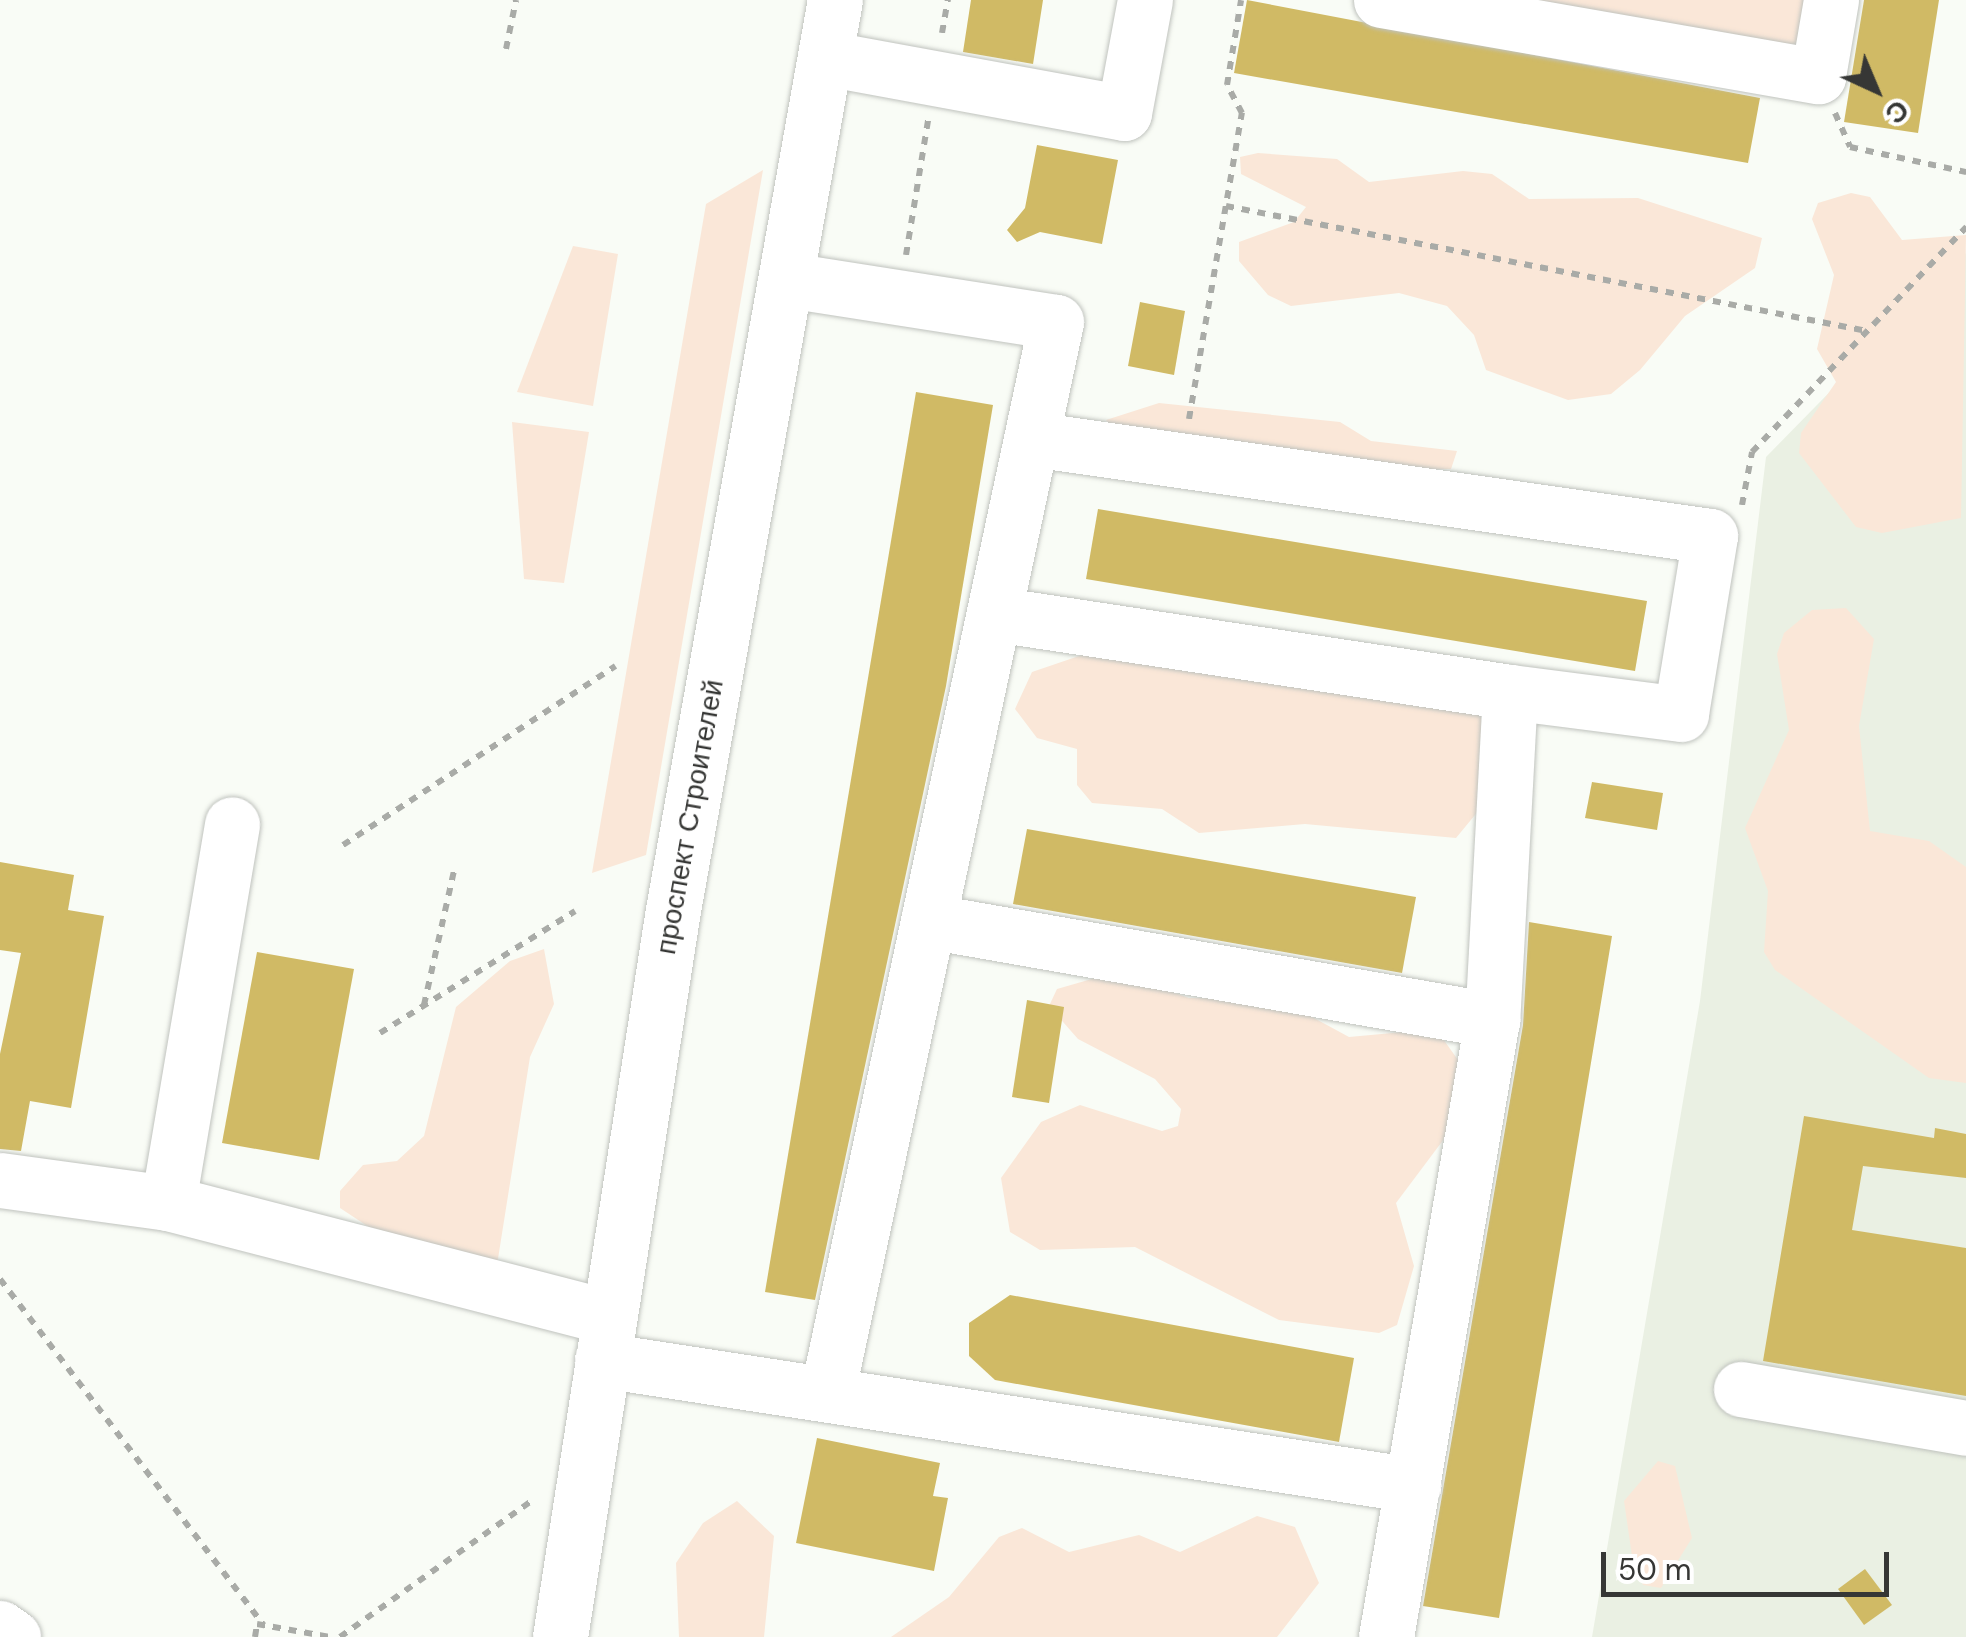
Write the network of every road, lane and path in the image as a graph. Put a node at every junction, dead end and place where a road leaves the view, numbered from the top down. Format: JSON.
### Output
{"nodes":[{"id":1,"x":516,"y":0,"type":"edge"},
{"id":2,"x":835,"y":0,"type":"edge"},
{"id":3,"x":948,"y":0,"type":"edge"},
{"id":4,"x":1145,"y":0,"type":"edge"},
{"id":5,"x":1241,"y":0,"type":"edge"},
{"id":6,"x":1381,"y":0,"type":"edge"},
{"id":7,"x":1831,"y":0,"type":"edge"},
{"id":8,"x":506,"y":49,"type":"dead end"},
{"id":9,"x":825,"y":58,"type":"junction"},
{"id":10,"x":1818,"y":76,"type":"junction"},
{"id":11,"x":935,"y":78,"type":"junction"},
{"id":12,"x":1966,"y":172,"type":"edge"},
{"id":13,"x":1226,"y":206,"type":"junction"},
{"id":14,"x":1966,"y":227,"type":"edge"},
{"id":15,"x":788,"y":280,"type":"junction"},
{"id":16,"x":899,"y":298,"type":"junction"},
{"id":17,"x":1867,"y":331,"type":"junction"},
{"id":18,"x":1032,"y":439,"type":"junction"},
{"id":19,"x":1183,"y":454,"type":"junction"},
{"id":20,"x":1710,"y":536,"type":"junction"},
{"id":21,"x":994,"y":614,"type":"junction"},
{"id":22,"x":615,"y":666,"type":"dead end"},
{"id":23,"x":1510,"y":692,"type":"junction"},
{"id":24,"x":232,"y":824,"type":"dead end"},
{"id":25,"x":343,"y":845,"type":"dead end"},
{"id":26,"x":455,"y":866,"type":"dead end"},
{"id":27,"x":575,"y":911,"type":"dead end"},
{"id":28,"x":928,"y":921,"type":"junction"},
{"id":29,"x":424,"y":1005,"type":"junction"},
{"id":30,"x":1492,"y":1020,"type":"junction"},
{"id":31,"x":380,"y":1033,"type":"dead end"},
{"id":32,"x":0,"y":1180,"type":"edge"},
{"id":33,"x":168,"y":1203,"type":"junction"},
{"id":34,"x":0,"y":1279,"type":"edge"},
{"id":35,"x":605,"y":1339,"type":"junction"},
{"id":36,"x":1740,"y":1389,"type":"dead end"},
{"id":37,"x":827,"y":1394,"type":"junction"},
{"id":38,"x":1966,"y":1428,"type":"edge"},
{"id":39,"x":1413,"y":1485,"type":"junction"},
{"id":40,"x":541,"y":1494,"type":"dead end"},
{"id":41,"x":264,"y":1625,"type":"junction"},
{"id":42,"x":0,"y":1628,"type":"edge"},
{"id":43,"x":14,"y":1637,"type":"edge"},
{"id":44,"x":254,"y":1637,"type":"edge"},
{"id":45,"x":330,"y":1637,"type":"edge"},
{"id":46,"x":340,"y":1637,"type":"edge"},
{"id":47,"x":560,"y":1637,"type":"edge"},
{"id":48,"x":1386,"y":1637,"type":"edge"}],
"edges":[{"from":1,"to":8,"type":"path"},
{"from":2,"to":9,"type":"street","name":"проспект Строителей"},
{"from":3,"to":11,"type":"path"},
{"from":4,"to":11,"type":"street"},
{"from":5,"to":13,"type":"path"},
{"from":6,"to":10,"type":"street"},
{"from":7,"to":10,"type":"street"},
{"from":9,"to":11,"type":"street"},
{"from":9,"to":15,"type":"street","name":"проспект Строителей"},
{"from":10,"to":12,"type":"path"},
{"from":11,"to":16,"type":"path"},
{"from":13,"to":17,"type":"path"},
{"from":13,"to":19,"type":"path"},
{"from":14,"to":17,"type":"path"},
{"from":15,"to":16,"type":"street"},
{"from":15,"to":35,"type":"street","name":"проспект Строителей"},
{"from":16,"to":18,"type":"street"},
{"from":17,"to":20,"type":"path"},
{"from":18,"to":19,"type":"street"},
{"from":18,"to":21,"type":"street"},
{"from":19,"to":20,"type":"street"},
{"from":20,"to":23,"type":"street"},
{"from":21,"to":23,"type":"street"},
{"from":21,"to":28,"type":"street"},
{"from":22,"to":25,"type":"path"},
{"from":23,"to":30,"type":"street"},
{"from":24,"to":33,"type":"street"},
{"from":26,"to":29,"type":"path"},
{"from":27,"to":29,"type":"path"},
{"from":28,"to":30,"type":"street"},
{"from":28,"to":37,"type":"street"},
{"from":29,"to":31,"type":"path"},
{"from":30,"to":39,"type":"street"},
{"from":32,"to":33,"type":"street"},
{"from":33,"to":35,"type":"street"},
{"from":34,"to":41,"type":"path"},
{"from":35,"to":37,"type":"street"},
{"from":35,"to":47,"type":"street","name":"проспект Строителей"},
{"from":36,"to":38,"type":"street"},
{"from":37,"to":39,"type":"street"},
{"from":39,"to":48,"type":"street"},
{"from":40,"to":46,"type":"path"},
{"from":41,"to":44,"type":"path"},
{"from":41,"to":45,"type":"path"},
{"from":42,"to":43,"type":"street"}]}
